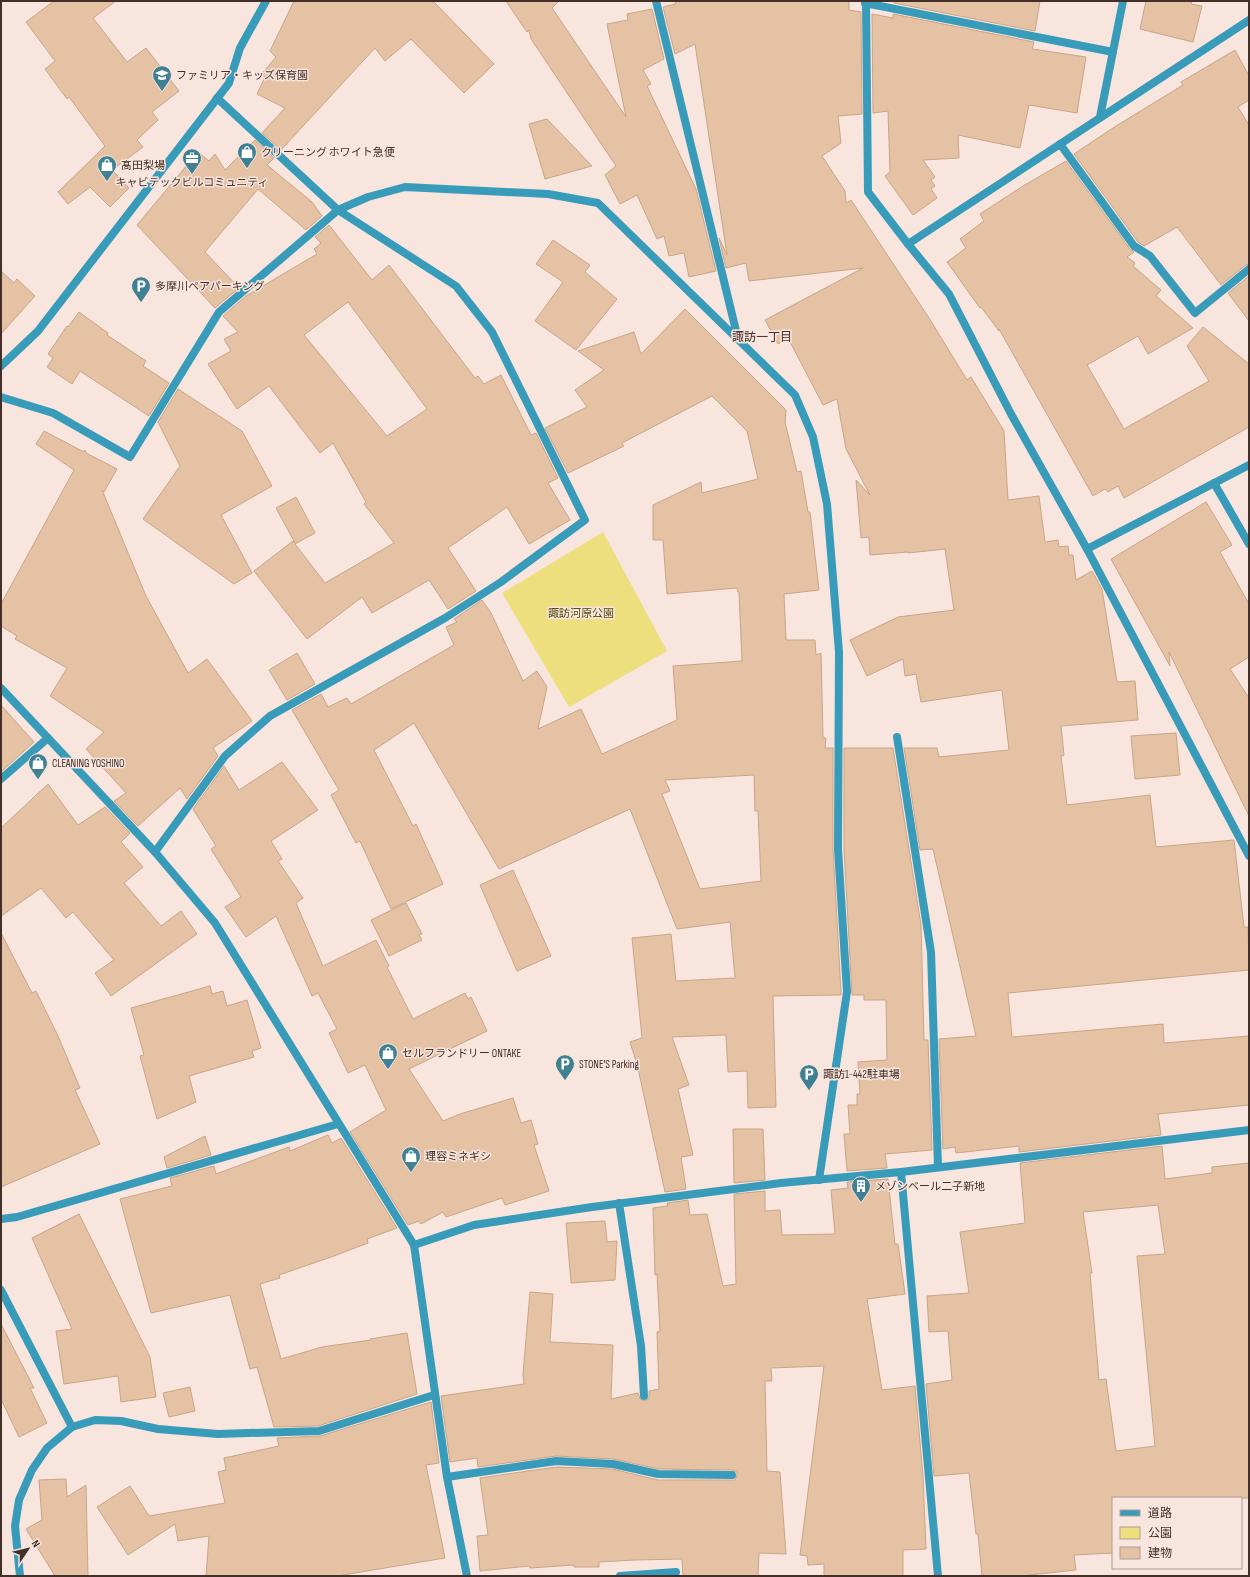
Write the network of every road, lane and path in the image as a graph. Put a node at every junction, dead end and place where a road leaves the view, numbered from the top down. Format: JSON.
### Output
{"nodes":[{"id":1,"x":266,"y":1,"type":"edge"},
{"id":2,"x":656,"y":1,"type":"edge"},
{"id":3,"x":1123,"y":1,"type":"edge"},
{"id":4,"x":865,"y":2,"type":"edge"},
{"id":5,"x":1249,"y":20,"type":"edge"},
{"id":6,"x":1113,"y":52,"type":"junction"},
{"id":7,"x":217,"y":98,"type":"junction"},
{"id":8,"x":1100,"y":117,"type":"junction"},
{"id":9,"x":1060,"y":144,"type":"junction"},
{"id":10,"x":338,"y":210,"type":"junction"},
{"id":11,"x":908,"y":244,"type":"junction"},
{"id":12,"x":1249,"y":269,"type":"edge"},
{"id":13,"x":738,"y":340,"type":"junction"},
{"id":14,"x":1,"y":366,"type":"edge"},
{"id":15,"x":1,"y":397,"type":"edge"},
{"id":16,"x":1249,"y":465,"type":"edge"},
{"id":17,"x":1214,"y":483,"type":"junction"},
{"id":18,"x":1249,"y":544,"type":"edge"},
{"id":19,"x":1087,"y":549,"type":"junction"},
{"id":20,"x":1,"y":688,"type":"edge"},
{"id":21,"x":897,"y":737,"type":"dead end"},
{"id":22,"x":48,"y":738,"type":"junction"},
{"id":23,"x":1,"y":779,"type":"edge"},
{"id":24,"x":155,"y":852,"type":"junction"},
{"id":25,"x":1249,"y":856,"type":"edge"},
{"id":26,"x":338,"y":1124,"type":"junction"},
{"id":27,"x":1249,"y":1130,"type":"edge"},
{"id":28,"x":938,"y":1167,"type":"junction"},
{"id":29,"x":901,"y":1172,"type":"junction"},
{"id":30,"x":819,"y":1180,"type":"junction"},
{"id":31,"x":618,"y":1203,"type":"junction"},
{"id":32,"x":1,"y":1219,"type":"edge"},
{"id":33,"x":414,"y":1245,"type":"junction"},
{"id":34,"x":1,"y":1290,"type":"edge"},
{"id":35,"x":434,"y":1395,"type":"junction"},
{"id":36,"x":644,"y":1396,"type":"dead end"},
{"id":37,"x":72,"y":1427,"type":"junction"},
{"id":38,"x":732,"y":1475,"type":"dead end"},
{"id":39,"x":447,"y":1476,"type":"junction"},
{"id":40,"x":676,"y":1572,"type":"dead end"},
{"id":41,"x":20,"y":1576,"type":"edge"},
{"id":42,"x":467,"y":1576,"type":"edge"},
{"id":43,"x":620,"y":1576,"type":"edge"},
{"id":44,"x":938,"y":1576,"type":"edge"}],
"edges":[{"from":1,"to":7,"type":"street"},
{"from":2,"to":13,"type":"street"},
{"from":3,"to":6,"type":"street"},
{"from":4,"to":6,"type":"street"},
{"from":4,"to":11,"type":"street"},
{"from":5,"to":8,"type":"street"},
{"from":6,"to":8,"type":"street"},
{"from":7,"to":10,"type":"street"},
{"from":7,"to":14,"type":"street"},
{"from":8,"to":9,"type":"street"},
{"from":9,"to":11,"type":"street"},
{"from":9,"to":12,"type":"street"},
{"from":10,"to":13,"type":"street"},
{"from":10,"to":15,"type":"street"},
{"from":10,"to":24,"type":"street"},
{"from":11,"to":19,"type":"street"},
{"from":13,"to":30,"type":"street"},
{"from":16,"to":17,"type":"street"},
{"from":17,"to":18,"type":"street"},
{"from":17,"to":19,"type":"street"},
{"from":19,"to":25,"type":"street"},
{"from":20,"to":22,"type":"street"},
{"from":21,"to":28,"type":"street"},
{"from":22,"to":23,"type":"street"},
{"from":22,"to":24,"type":"street"},
{"from":24,"to":26,"type":"street"},
{"from":26,"to":32,"type":"street"},
{"from":26,"to":33,"type":"street"},
{"from":27,"to":28,"type":"street"},
{"from":28,"to":29,"type":"street"},
{"from":29,"to":30,"type":"street"},
{"from":29,"to":44,"type":"street"},
{"from":30,"to":31,"type":"street"},
{"from":31,"to":33,"type":"street"},
{"from":31,"to":36,"type":"street"},
{"from":33,"to":35,"type":"street"},
{"from":34,"to":37,"type":"street"},
{"from":35,"to":37,"type":"street"},
{"from":35,"to":39,"type":"street"},
{"from":37,"to":41,"type":"street"},
{"from":38,"to":39,"type":"street"},
{"from":39,"to":42,"type":"street"},
{"from":40,"to":43,"type":"street"}]}
